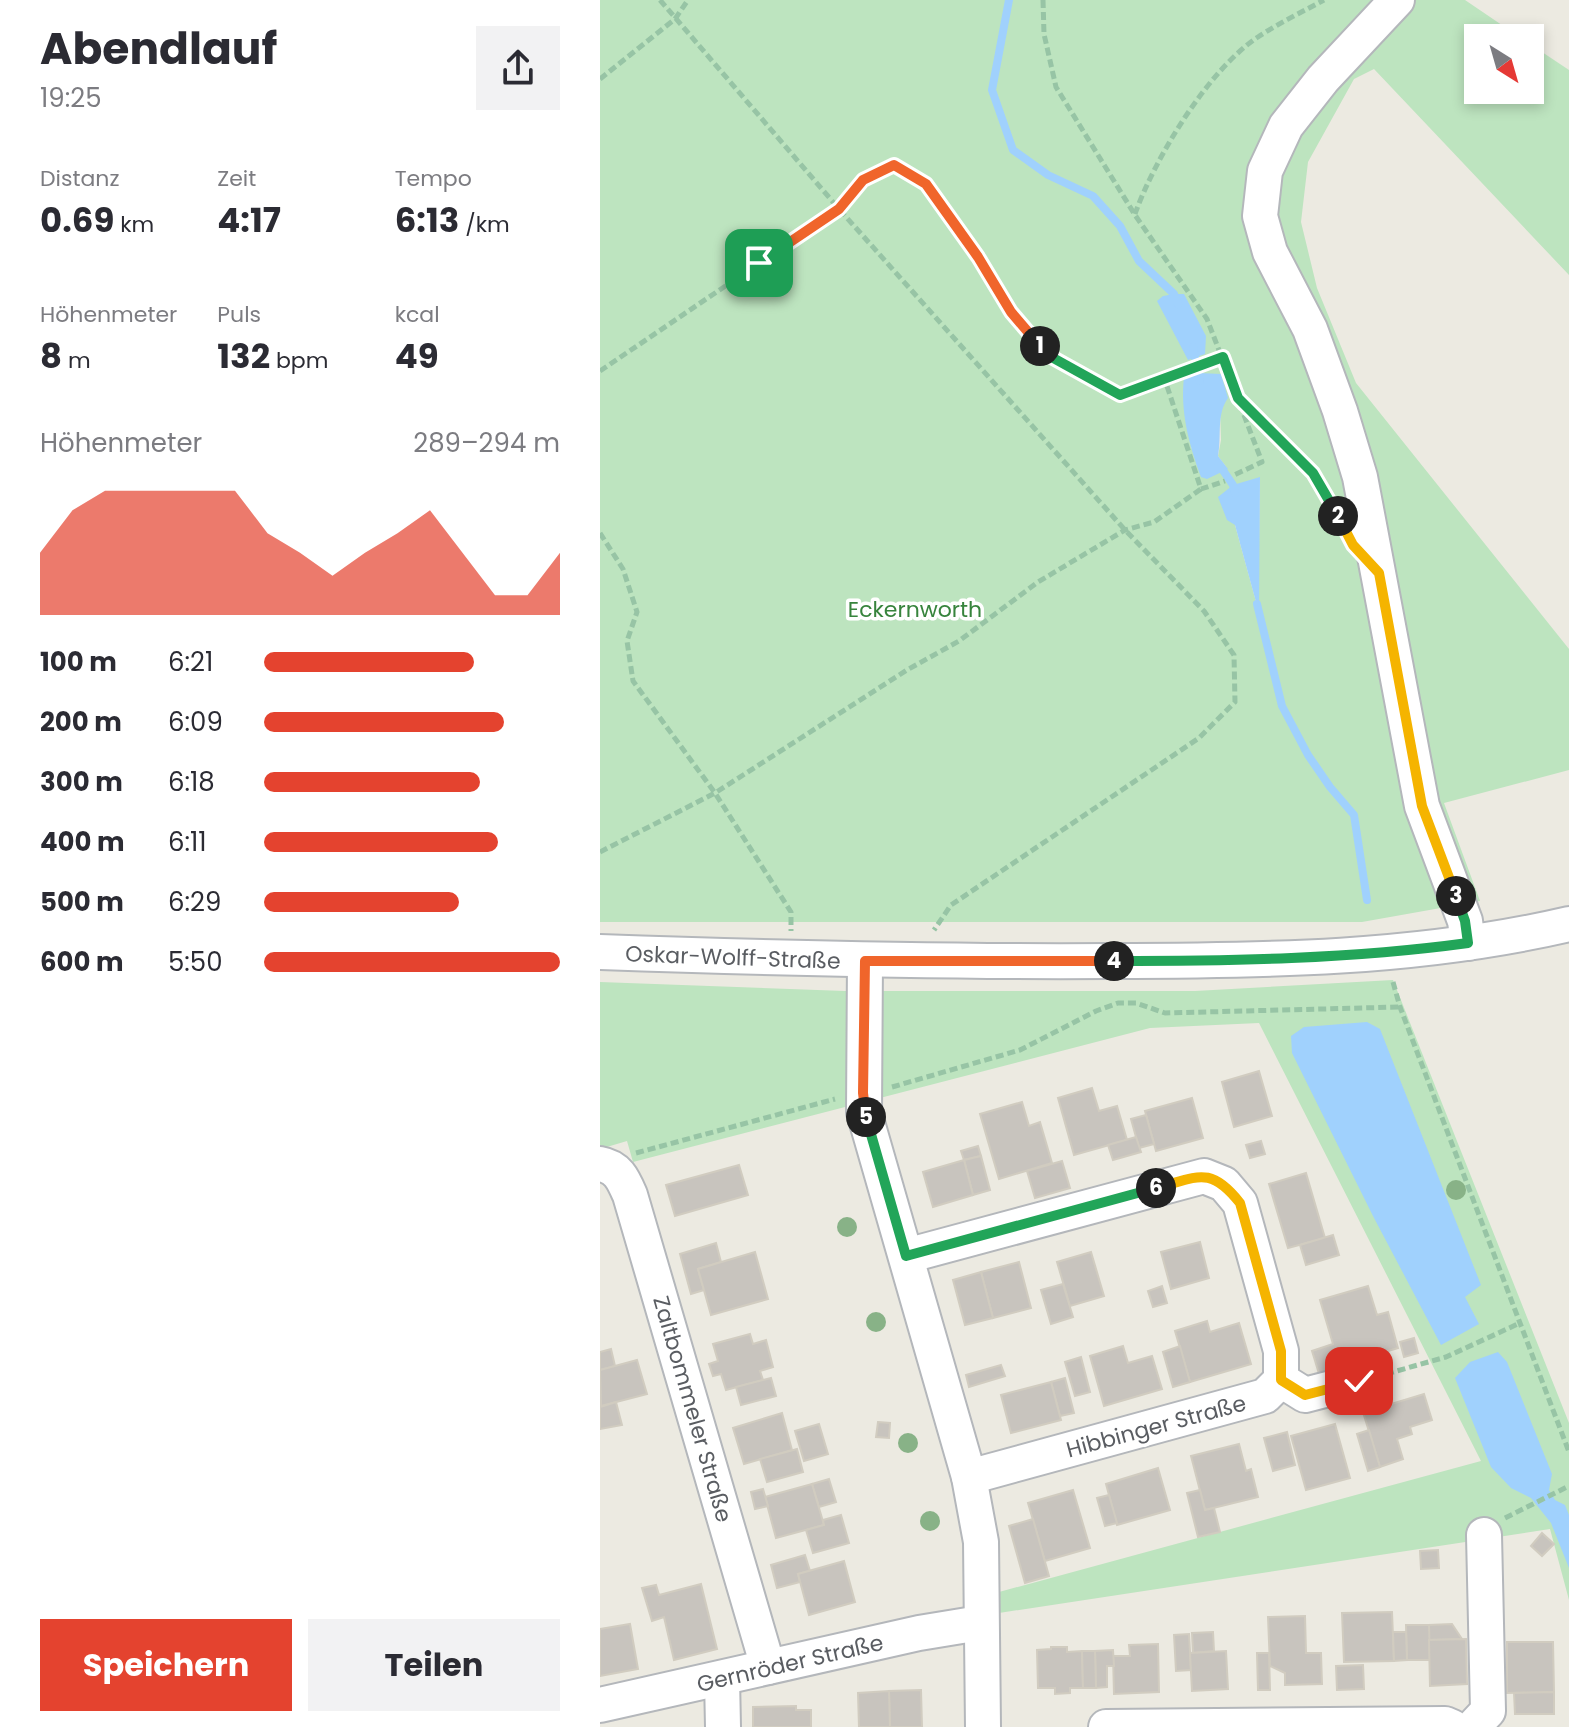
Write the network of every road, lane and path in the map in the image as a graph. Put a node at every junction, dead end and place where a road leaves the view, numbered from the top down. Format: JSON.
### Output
{"nodes":[{"id":1,"x":660,"y":0,"type":"edge"},
{"id":2,"x":688,"y":0,"type":"edge"},
{"id":3,"x":1043,"y":0,"type":"edge"},
{"id":4,"x":1324,"y":0,"type":"edge"},
{"id":5,"x":1397,"y":0,"type":"edge"},
{"id":6,"x":675,"y":19,"type":"junction"},
{"id":7,"x":600,"y":79,"type":"edge"},
{"id":8,"x":839,"y":209,"type":"junction"},
{"id":9,"x":1135,"y":215,"type":"junction"},
{"id":10,"x":1223,"y":357,"type":"junction"},
{"id":11,"x":600,"y":371,"type":"edge"},
{"id":12,"x":1164,"y":377,"type":"junction"},
{"id":13,"x":1238,"y":398,"type":"junction"},
{"id":14,"x":1232,"y":476,"type":"dead end"},
{"id":15,"x":1225,"y":481,"type":"dead end"},
{"id":16,"x":1201,"y":489,"type":"junction"},
{"id":17,"x":1340,"y":520,"type":"dead end"},
{"id":18,"x":1125,"y":530,"type":"junction"},
{"id":19,"x":600,"y":533,"type":"edge"},
{"id":20,"x":715,"y":793,"type":"junction"},
{"id":21,"x":600,"y":852,"type":"edge"},
{"id":22,"x":1569,"y":924,"type":"edge"},
{"id":23,"x":791,"y":935,"type":"dead end"},
{"id":24,"x":930,"y":935,"type":"dead end"},
{"id":25,"x":1468,"y":943,"type":"junction"},
{"id":26,"x":600,"y":952,"type":"edge"},
{"id":27,"x":1392,"y":953,"type":"junction"},
{"id":28,"x":865,"y":961,"type":"junction"},
{"id":29,"x":1400,"y":1007,"type":"junction"},
{"id":30,"x":879,"y":1090,"type":"dead end"},
{"id":31,"x":847,"y":1097,"type":"dead end"},
{"id":32,"x":605,"y":1165,"type":"edge"},
{"id":33,"x":906,"y":1256,"type":"junction"},
{"id":34,"x":1520,"y":1323,"type":"junction"},
{"id":35,"x":1281,"y":1380,"type":"junction"},
{"id":36,"x":1359,"y":1381,"type":"joint"},
{"id":37,"x":1569,"y":1452,"type":"edge"},
{"id":38,"x":969,"y":1477,"type":"junction"},
{"id":39,"x":1569,"y":1486,"type":"edge"},
{"id":40,"x":1535,"y":1503,"type":"dead end"},
{"id":41,"x":1484,"y":1535,"type":"dead end"},
{"id":42,"x":980,"y":1623,"type":"junction"},
{"id":43,"x":768,"y":1667,"type":"junction"},
{"id":44,"x":722,"y":1678,"type":"junction"},
{"id":45,"x":600,"y":1705,"type":"edge"},
{"id":46,"x":1283,"y":1726,"type":"edge"},
{"id":47,"x":723,"y":1727,"type":"edge"},
{"id":48,"x":983,"y":1727,"type":"edge"},
{"id":49,"x":1106,"y":1727,"type":"edge"},
{"id":50,"x":1452,"y":1727,"type":"edge"},
{"id":51,"x":1473,"y":1727,"type":"edge"}],
"edges":[{"from":1,"to":6,"type":"path"},
{"from":2,"to":6,"type":"path"},
{"from":3,"to":9,"type":"path"},
{"from":4,"to":9,"type":"path"},
{"from":5,"to":25,"type":"street"},
{"from":6,"to":7,"type":"path"},
{"from":6,"to":8,"type":"path"},
{"from":8,"to":11,"type":"path"},
{"from":8,"to":12,"type":"path"},
{"from":8,"to":18,"type":"path"},
{"from":9,"to":10,"type":"path"},
{"from":10,"to":12,"type":"path"},
{"from":10,"to":13,"type":"path"},
{"from":12,"to":16,"type":"path"},
{"from":13,"to":14,"type":"path"},
{"from":13,"to":17,"type":"path"},
{"from":15,"to":16,"type":"path"},
{"from":16,"to":18,"type":"path"},
{"from":18,"to":20,"type":"path"},
{"from":18,"to":24,"type":"path"},
{"from":19,"to":20,"type":"path"},
{"from":20,"to":21,"type":"path"},
{"from":20,"to":23,"type":"path"},
{"from":22,"to":25,"type":"street","name":"Oskar-Wolff-Straße"},
{"from":25,"to":27,"type":"street","name":"Oskar-Wolff-Straße"},
{"from":26,"to":28,"type":"street","name":"Oskar-Wolff-Straße"},
{"from":27,"to":28,"type":"street","name":"Oskar-Wolff-Straße"},
{"from":27,"to":29,"type":"path"},
{"from":28,"to":33,"type":"street"},
{"from":29,"to":30,"type":"path"},
{"from":29,"to":34,"type":"path"},
{"from":31,"to":32,"type":"path"},
{"from":32,"to":43,"type":"street","name":"Zaltbommeler Straße"},
{"from":33,"to":35,"type":"street"},
{"from":33,"to":38,"type":"street"},
{"from":34,"to":36,"type":"path"},
{"from":34,"to":37,"type":"path"},
{"from":35,"to":36,"type":"street"},
{"from":35,"to":38,"type":"street","name":"Hibbinger Straße"},
{"from":38,"to":42,"type":"street"},
{"from":39,"to":40,"type":"path"},
{"from":41,"to":51,"type":"street"},
{"from":42,"to":43,"type":"street","name":"Gernröder Straße"},
{"from":42,"to":48,"type":"street"},
{"from":43,"to":44,"type":"street","name":"Gernröder Straße"},
{"from":44,"to":45,"type":"street","name":"Gernröder Straße"},
{"from":44,"to":47,"type":"street"},
{"from":46,"to":49,"type":"street"},
{"from":46,"to":50,"type":"street"}]}
